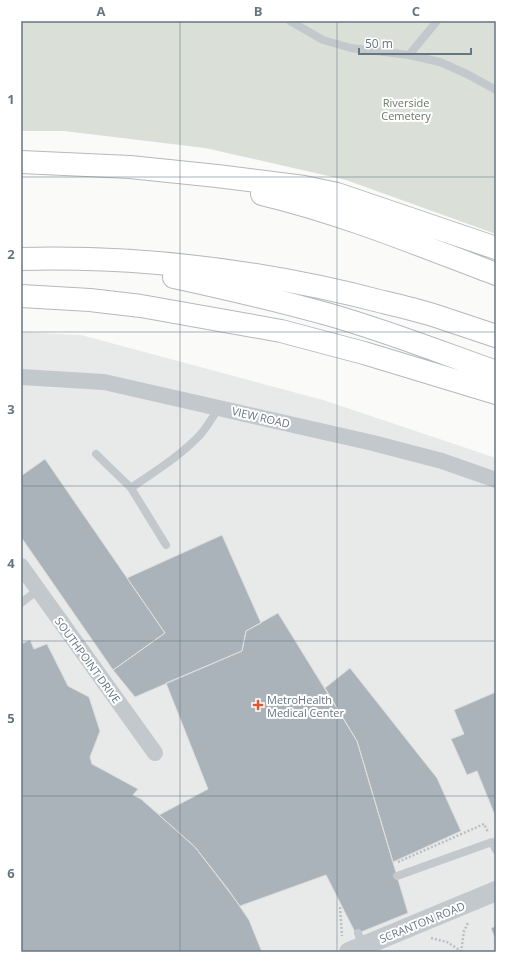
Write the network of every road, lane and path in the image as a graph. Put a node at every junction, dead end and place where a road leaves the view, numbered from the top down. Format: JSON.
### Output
{"nodes":[{"id":1,"x":290,"y":21,"type":"edge"},
{"id":2,"x":437,"y":21,"type":"edge"},
{"id":3,"x":409,"y":55,"type":"junction"},
{"id":4,"x":496,"y":90,"type":"edge"},
{"id":5,"x":21,"y":162,"type":"edge"},
{"id":6,"x":130,"y":167,"type":"junction"},
{"id":7,"x":496,"y":248,"type":"edge"},
{"id":8,"x":78,"y":258,"type":"junction"},
{"id":9,"x":21,"y":259,"type":"edge"},
{"id":10,"x":496,"y":274,"type":"edge"},
{"id":11,"x":21,"y":296,"type":"edge"},
{"id":12,"x":496,"y":336,"type":"edge"},
{"id":13,"x":496,"y":372,"type":"edge"},
{"id":14,"x":21,"y":377,"type":"edge"},
{"id":15,"x":496,"y":393,"type":"edge"},
{"id":16,"x":219,"y":407,"type":"junction"},
{"id":17,"x":96,"y":454,"type":"dead end"},
{"id":18,"x":496,"y":480,"type":"edge"},
{"id":19,"x":131,"y":488,"type":"junction"},
{"id":20,"x":166,"y":545,"type":"dead end"},
{"id":21,"x":21,"y":566,"type":"edge"},
{"id":22,"x":38,"y":590,"type":"junction"},
{"id":23,"x":21,"y":602,"type":"edge"},
{"id":24,"x":155,"y":753,"type":"dead end"},
{"id":25,"x":484,"y":824,"type":"dead end"},
{"id":26,"x":494,"y":841,"type":"edge"},
{"id":27,"x":496,"y":850,"type":"edge"},
{"id":28,"x":398,"y":862,"type":"dead end"},
{"id":29,"x":397,"y":876,"type":"dead end"},
{"id":30,"x":496,"y":891,"type":"edge"},
{"id":31,"x":340,"y":907,"type":"dead end"},
{"id":32,"x":468,"y":923,"type":"dead end"},
{"id":33,"x":431,"y":938,"type":"dead end"},
{"id":34,"x":352,"y":943,"type":"edge"},
{"id":35,"x":461,"y":952,"type":"edge"}],
"edges":[{"from":1,"to":3,"type":"lane"},
{"from":2,"to":3,"type":"lane"},
{"from":3,"to":4,"type":"lane"},
{"from":5,"to":6,"type":"highway"},
{"from":6,"to":7,"type":"highway"},
{"from":6,"to":10,"type":"highway"},
{"from":8,"to":9,"type":"highway"},
{"from":8,"to":12,"type":"highway"},
{"from":8,"to":13,"type":"highway"},
{"from":11,"to":15,"type":"highway"},
{"from":14,"to":16,"type":"street","name":"VIEW ROAD"},
{"from":16,"to":18,"type":"street","name":"VIEW ROAD"},
{"from":16,"to":19,"type":"lane"},
{"from":17,"to":19,"type":"lane"},
{"from":19,"to":20,"type":"lane"},
{"from":21,"to":22,"type":"street","name":"SOUTHPOINT DRIVE"},
{"from":22,"to":23,"type":"lane"},
{"from":22,"to":24,"type":"street","name":"SOUTHPOINT DRIVE"},
{"from":25,"to":28,"type":"path"},
{"from":26,"to":27,"type":"lane"},
{"from":26,"to":29,"type":"lane"},
{"from":30,"to":34,"type":"street","name":"SCRANTON ROAD"},
{"from":31,"to":34,"type":"path"},
{"from":32,"to":35,"type":"path"},
{"from":33,"to":35,"type":"path"}]}
